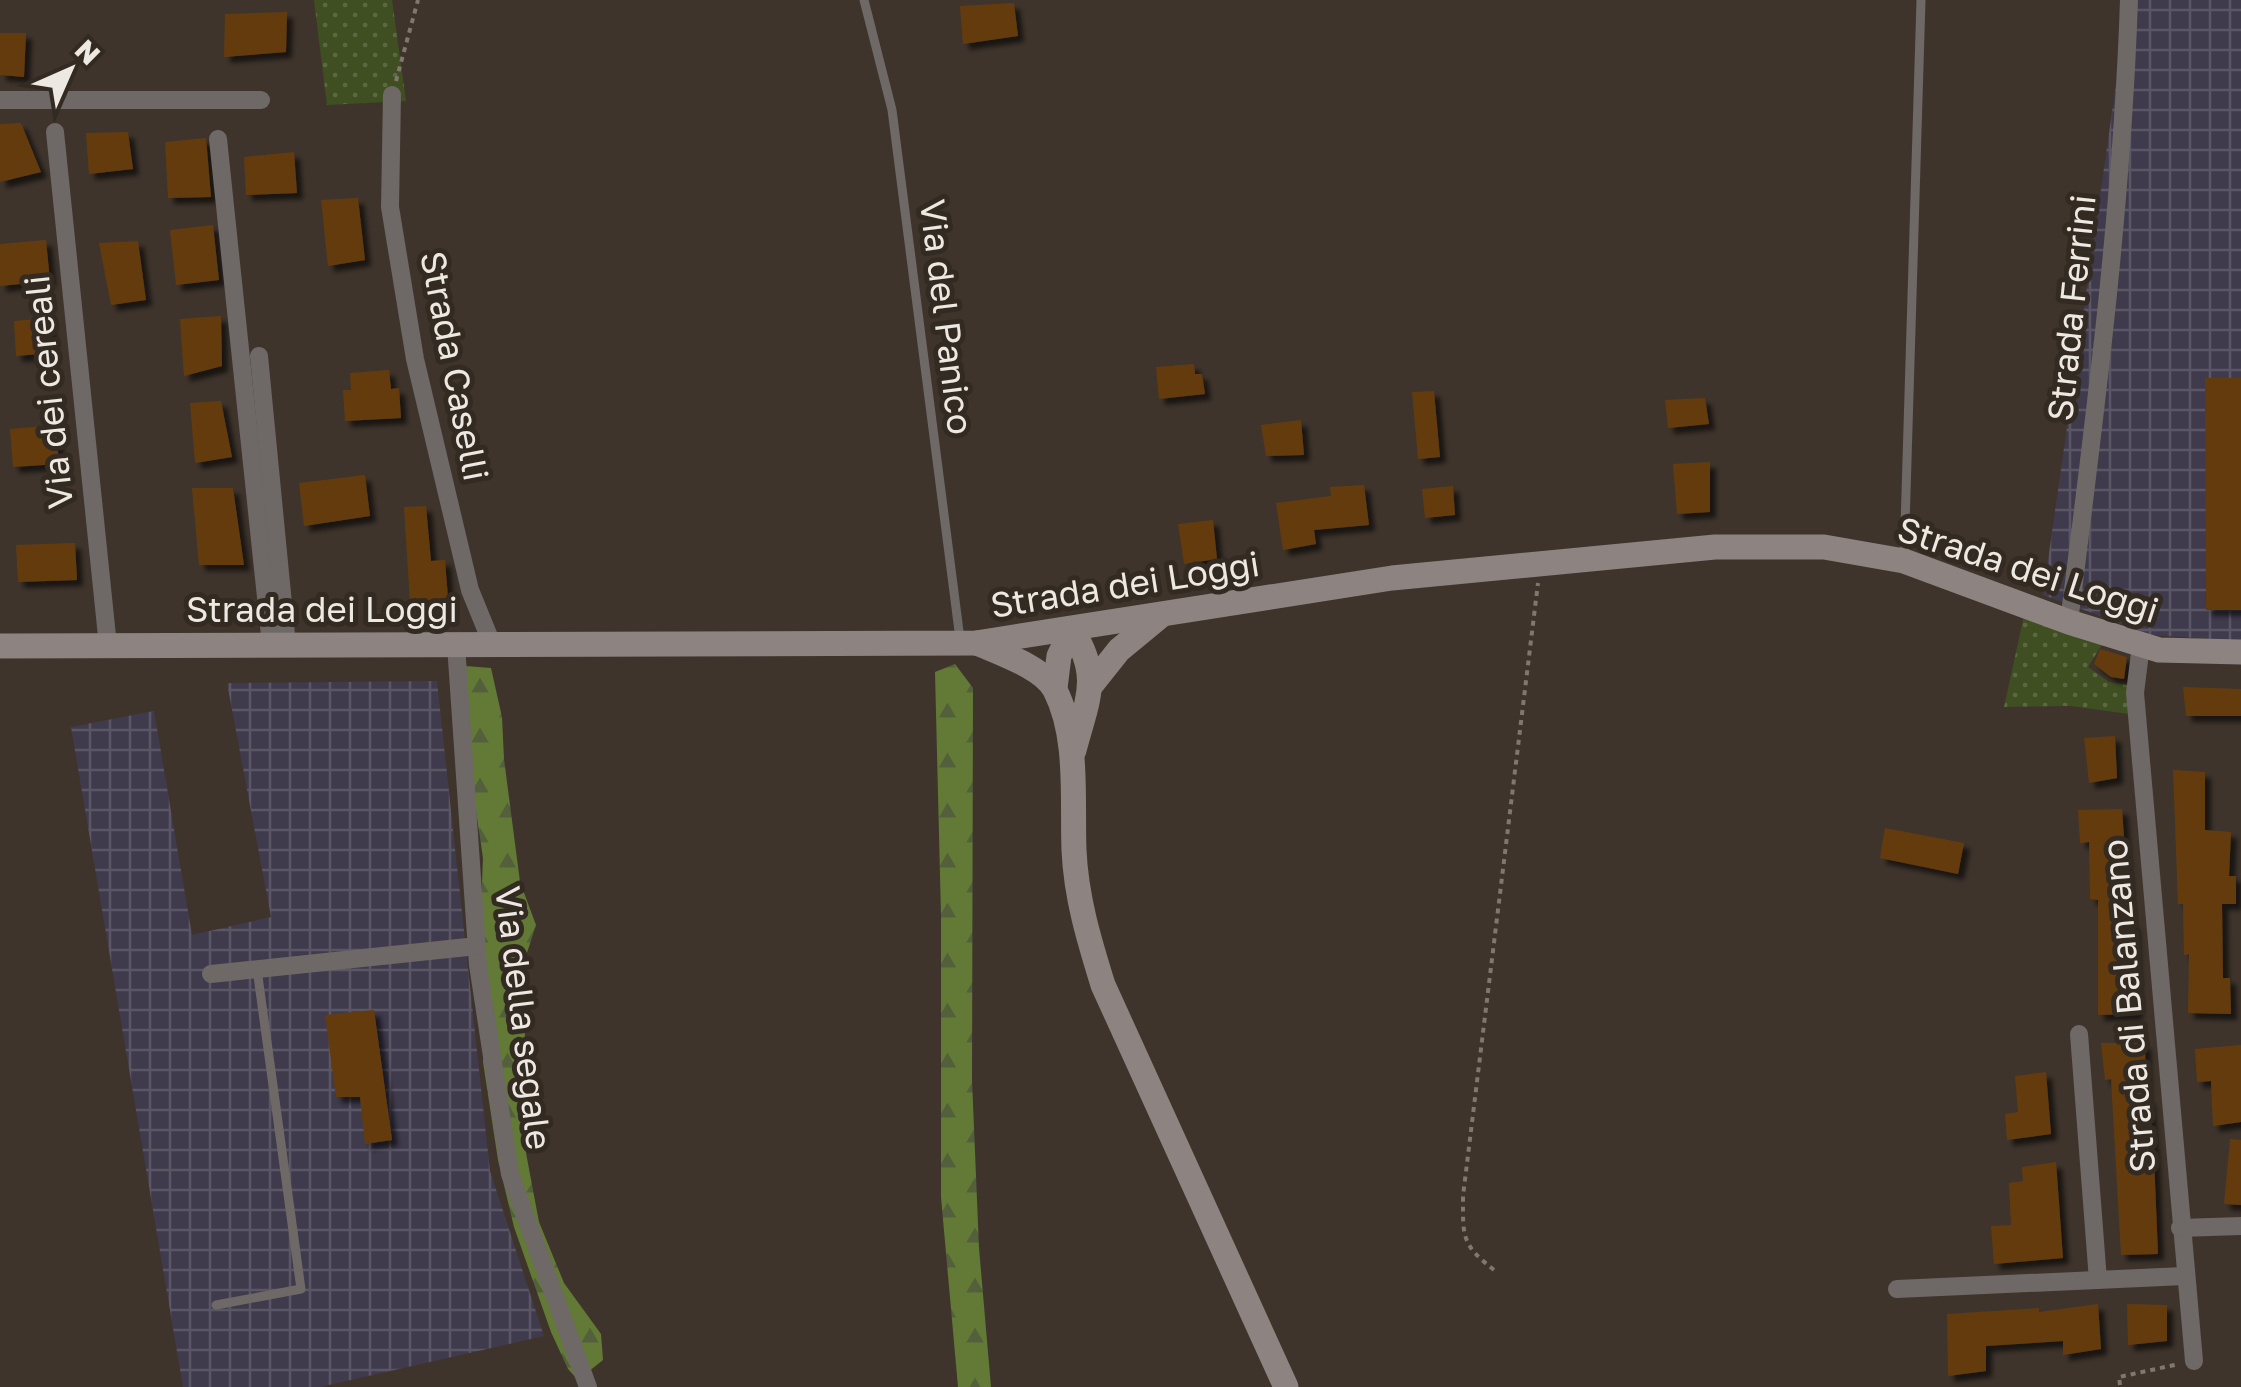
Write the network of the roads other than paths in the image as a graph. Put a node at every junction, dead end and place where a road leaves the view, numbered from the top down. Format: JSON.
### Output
{"nodes":[{"id":1,"x":864,"y":0,"type":"edge"},
{"id":2,"x":1920,"y":0,"type":"edge"},
{"id":3,"x":2129,"y":0,"type":"edge"},
{"id":4,"x":392,"y":95,"type":"road end"},
{"id":5,"x":0,"y":100,"type":"edge"},
{"id":6,"x":261,"y":100,"type":"dead end"},
{"id":7,"x":55,"y":132,"type":"dead end"},
{"id":8,"x":218,"y":139,"type":"dead end"},
{"id":9,"x":259,"y":356,"type":"dead end"},
{"id":10,"x":1904,"y":562,"type":"junction"},
{"id":11,"x":1160,"y":616,"type":"junction"},
{"id":12,"x":2069,"y":622,"type":"junction"},
{"id":13,"x":1072,"y":630,"type":"junction"},
{"id":14,"x":968,"y":643,"type":"junction"},
{"id":15,"x":456,"y":644,"type":"junction"},
{"id":16,"x":492,"y":644,"type":"junction"},
{"id":17,"x":278,"y":645,"type":"junction"},
{"id":18,"x":2141,"y":645,"type":"junction"},
{"id":19,"x":0,"y":646,"type":"edge"},
{"id":20,"x":108,"y":646,"type":"junction"},
{"id":21,"x":2241,"y":652,"type":"edge"},
{"id":22,"x":1092,"y":684,"type":"junction"},
{"id":23,"x":1054,"y":688,"type":"junction"},
{"id":24,"x":1073,"y":755,"type":"junction"},
{"id":25,"x":477,"y":946,"type":"junction"},
{"id":26,"x":256,"y":969,"type":"junction"},
{"id":27,"x":211,"y":974,"type":"dead end"},
{"id":28,"x":2079,"y":1034,"type":"dead end"},
{"id":29,"x":2241,"y":1226,"type":"edge"},
{"id":30,"x":2180,"y":1228,"type":"junction"},
{"id":31,"x":2184,"y":1276,"type":"junction"},
{"id":32,"x":2098,"y":1280,"type":"junction"},
{"id":33,"x":1897,"y":1289,"type":"dead end"},
{"id":34,"x":216,"y":1305,"type":"dead end"},
{"id":35,"x":2194,"y":1361,"type":"road end"},
{"id":36,"x":588,"y":1387,"type":"edge"},
{"id":37,"x":1286,"y":1387,"type":"edge"}],
"edges":[{"from":1,"to":14,"type":"lane","name":"Via del Panico"},
{"from":2,"to":10,"type":"lane"},
{"from":3,"to":12,"type":"street","name":"Strada Ferrini"},
{"from":4,"to":16,"type":"street","name":"Strada Caselli"},
{"from":5,"to":6,"type":"street"},
{"from":7,"to":20,"type":"street","name":"Via dei cereali"},
{"from":8,"to":17,"type":"street"},
{"from":9,"to":17,"type":"street"},
{"from":10,"to":11,"type":"street","name":"Strada dei Loggi"},
{"from":10,"to":12,"type":"street","name":"Strada dei Loggi"},
{"from":11,"to":13,"type":"street","name":"Strada dei Loggi"},
{"from":11,"to":22,"type":"street"},
{"from":12,"to":18,"type":"street","name":"Strada dei Loggi"},
{"from":13,"to":14,"type":"street","name":"Strada dei Loggi"},
{"from":13,"to":22,"type":"street"},
{"from":13,"to":23,"type":"street"},
{"from":14,"to":16,"type":"street","name":"Strada dei Loggi"},
{"from":14,"to":23,"type":"street"},
{"from":15,"to":16,"type":"street","name":"Strada dei Loggi"},
{"from":15,"to":17,"type":"street","name":"Strada dei Loggi"},
{"from":15,"to":25,"type":"street","name":"Via della segale"},
{"from":17,"to":20,"type":"street","name":"Strada dei Loggi"},
{"from":18,"to":21,"type":"street","name":"Strada dei Loggi"},
{"from":18,"to":30,"type":"street","name":"Strada di Balanzano"},
{"from":19,"to":20,"type":"street","name":"Strada dei Loggi"},
{"from":22,"to":24,"type":"street"},
{"from":23,"to":24,"type":"street"},
{"from":24,"to":37,"type":"street"},
{"from":25,"to":26,"type":"street"},
{"from":25,"to":36,"type":"street","name":"Via della segale"},
{"from":26,"to":27,"type":"street"},
{"from":26,"to":34,"type":"lane"},
{"from":28,"to":32,"type":"street"},
{"from":29,"to":30,"type":"street"},
{"from":30,"to":31,"type":"street","name":"Strada di Balanzano"},
{"from":31,"to":32,"type":"street"},
{"from":31,"to":35,"type":"street","name":"Strada di Balanzano"},
{"from":32,"to":33,"type":"street"}]}
